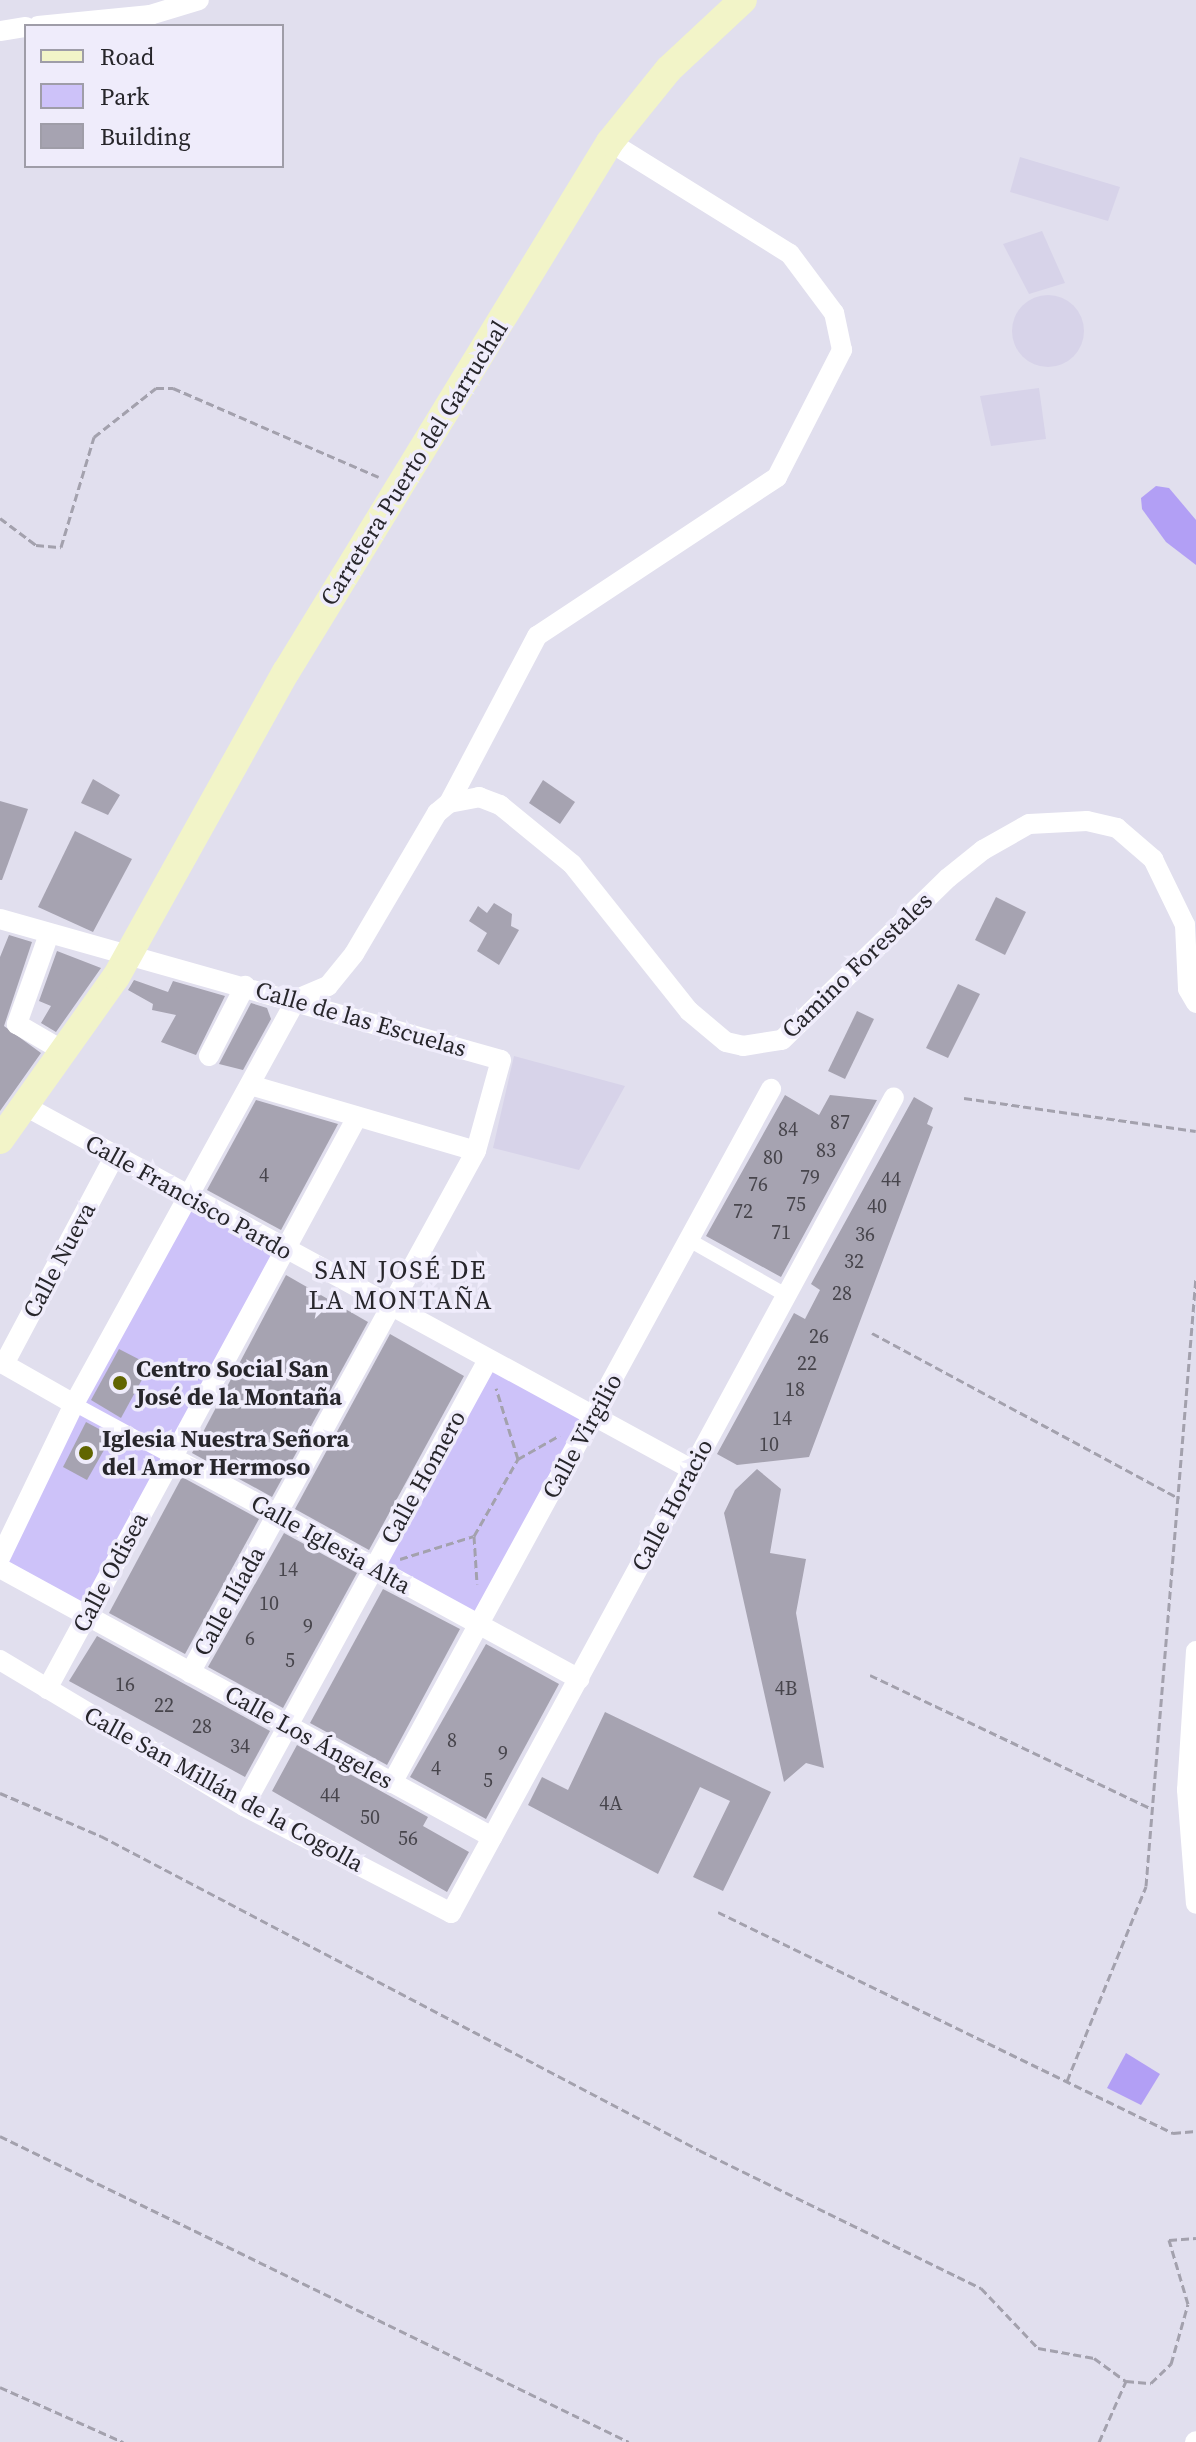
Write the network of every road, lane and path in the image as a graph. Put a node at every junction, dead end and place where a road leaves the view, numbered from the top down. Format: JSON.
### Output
{"nodes":[{"id":1,"x":199,"y":0,"type":"edge"},
{"id":2,"x":743,"y":0,"type":"edge"},
{"id":3,"x":58,"y":24,"type":"edge"},
{"id":4,"x":24,"y":27,"type":"edge"},
{"id":5,"x":0,"y":31,"type":"edge"},
{"id":6,"x":610,"y":142,"type":"junction"},
{"id":7,"x":400,"y":487,"type":"junction"},
{"id":8,"x":0,"y":518,"type":"edge"},
{"id":9,"x":449,"y":803,"type":"junction"},
{"id":10,"x":0,"y":919,"type":"edge"},
{"id":11,"x":49,"y":934,"type":"junction"},
{"id":12,"x":128,"y":957,"type":"junction"},
{"id":13,"x":245,"y":986,"type":"junction"},
{"id":14,"x":297,"y":999,"type":"junction"},
{"id":15,"x":1196,"y":1003,"type":"edge"},
{"id":16,"x":65,"y":1052,"type":"junction"},
{"id":17,"x":209,"y":1056,"type":"dead end"},
{"id":18,"x":250,"y":1085,"type":"junction"},
{"id":19,"x":771,"y":1089,"type":"dead end"},
{"id":20,"x":894,"y":1097,"type":"dead end"},
{"id":21,"x":964,"y":1098,"type":"dead end"},
{"id":22,"x":25,"y":1106,"type":"junction"},
{"id":23,"x":357,"y":1117,"type":"junction"},
{"id":24,"x":1196,"y":1131,"type":"edge"},
{"id":25,"x":0,"y":1140,"type":"edge"},
{"id":26,"x":476,"y":1151,"type":"junction"},
{"id":27,"x":114,"y":1157,"type":"junction"},
{"id":28,"x":187,"y":1198,"type":"junction"},
{"id":29,"x":689,"y":1240,"type":"junction"},
{"id":30,"x":285,"y":1251,"type":"junction"},
{"id":31,"x":1196,"y":1277,"type":"edge"},
{"id":32,"x":786,"y":1295,"type":"junction"},
{"id":33,"x":391,"y":1307,"type":"junction"},
{"id":34,"x":872,"y":1333,"type":"dead end"},
{"id":35,"x":488,"y":1360,"type":"junction"},
{"id":36,"x":2,"y":1363,"type":"edge"},
{"id":37,"x":74,"y":1404,"type":"junction"},
{"id":38,"x":592,"y":1416,"type":"junction"},
{"id":39,"x":172,"y":1457,"type":"junction"},
{"id":40,"x":518,"y":1459,"type":"junction"},
{"id":41,"x":691,"y":1469,"type":"junction"},
{"id":42,"x":1179,"y":1498,"type":"junction"},
{"id":43,"x":277,"y":1515,"type":"junction"},
{"id":44,"x":474,"y":1536,"type":"junction"},
{"id":45,"x":0,"y":1558,"type":"edge"},
{"id":46,"x":374,"y":1567,"type":"junction"},
{"id":47,"x":0,"y":1568,"type":"edge"},
{"id":48,"x":86,"y":1616,"type":"junction"},
{"id":49,"x":479,"y":1624,"type":"junction"},
{"id":50,"x":1196,"y":1651,"type":"edge"},
{"id":51,"x":0,"y":1660,"type":"edge"},
{"id":52,"x":190,"y":1673,"type":"junction"},
{"id":53,"x":870,"y":1675,"type":"dead end"},
{"id":54,"x":579,"y":1679,"type":"junction"},
{"id":55,"x":47,"y":1689,"type":"junction"},
{"id":56,"x":287,"y":1725,"type":"junction"},
{"id":57,"x":392,"y":1783,"type":"junction"},
{"id":58,"x":0,"y":1793,"type":"edge"},
{"id":59,"x":244,"y":1806,"type":"junction"},
{"id":60,"x":1152,"y":1809,"type":"junction"},
{"id":61,"x":492,"y":1837,"type":"junction"},
{"id":62,"x":1196,"y":1904,"type":"edge"},
{"id":63,"x":718,"y":1912,"type":"dead end"},
{"id":64,"x":451,"y":1913,"type":"joint"},
{"id":65,"x":1067,"y":2081,"type":"junction"},
{"id":66,"x":1196,"y":2131,"type":"edge"},
{"id":67,"x":0,"y":2136,"type":"edge"},
{"id":68,"x":1196,"y":2238,"type":"edge"},
{"id":69,"x":1126,"y":2381,"type":"junction"},
{"id":70,"x":0,"y":2387,"type":"edge"},
{"id":71,"x":123,"y":2442,"type":"edge"},
{"id":72,"x":629,"y":2442,"type":"edge"},
{"id":73,"x":1099,"y":2442,"type":"edge"}],
"edges":[{"from":1,"to":3,"type":"street"},
{"from":2,"to":6,"type":"main road","name":"Carretera Puerto del Garruchal"},
{"from":4,"to":5,"type":"street"},
{"from":6,"to":7,"type":"main road","name":"Carretera Puerto del Garruchal"},
{"from":6,"to":9,"type":"street"},
{"from":7,"to":8,"type":"path"},
{"from":7,"to":12,"type":"main road","name":"Carretera Puerto del Garruchal"},
{"from":9,"to":14,"type":"street"},
{"from":9,"to":15,"type":"street","name":"Camino Forestales"},
{"from":10,"to":11,"type":"street","name":"Calle de las Escuelas"},
{"from":11,"to":12,"type":"street","name":"Calle de las Escuelas"},
{"from":11,"to":16,"type":"street"},
{"from":12,"to":13,"type":"street","name":"Calle de las Escuelas"},
{"from":12,"to":16,"type":"main road","name":"Carretera Puerto del Garruchal"},
{"from":13,"to":14,"type":"street","name":"Calle de las Escuelas"},
{"from":13,"to":17,"type":"street"},
{"from":14,"to":18,"type":"street"},
{"from":14,"to":26,"type":"street","name":"Calle de las Escuelas"},
{"from":16,"to":22,"type":"main road","name":"Carretera Puerto del Garruchal"},
{"from":18,"to":23,"type":"street"},
{"from":18,"to":28,"type":"street"},
{"from":19,"to":29,"type":"street","name":"Calle Virgilio"},
{"from":20,"to":32,"type":"street","name":"Calle Horacio"},
{"from":21,"to":24,"type":"path"},
{"from":22,"to":25,"type":"main road","name":"Carretera Puerto del Garruchal"},
{"from":22,"to":27,"type":"street","name":"Calle Francisco Pardo"},
{"from":23,"to":26,"type":"street"},
{"from":23,"to":30,"type":"street","name":"Calle Odisea"},
{"from":26,"to":33,"type":"street","name":"Calle Ilíada"},
{"from":27,"to":28,"type":"street","name":"Calle Francisco Pardo"},
{"from":27,"to":36,"type":"street","name":"Calle Nueva"},
{"from":28,"to":30,"type":"street","name":"Calle Francisco Pardo"},
{"from":28,"to":37,"type":"street"},
{"from":29,"to":32,"type":"street"},
{"from":29,"to":38,"type":"street","name":"Calle Virgilio"},
{"from":30,"to":33,"type":"street","name":"Calle Francisco Pardo"},
{"from":30,"to":39,"type":"street","name":"Calle Odisea"},
{"from":31,"to":42,"type":"path"},
{"from":32,"to":41,"type":"street","name":"Calle Horacio"},
{"from":33,"to":35,"type":"street","name":"Calle Francisco Pardo"},
{"from":33,"to":43,"type":"street","name":"Calle Ilíada"},
{"from":34,"to":42,"type":"path"},
{"from":35,"to":38,"type":"street","name":"Calle Francisco Pardo"},
{"from":35,"to":40,"type":"path"},
{"from":35,"to":46,"type":"street","name":"Calle Homero"},
{"from":36,"to":37,"type":"street","name":"Calle Iglesia Alta"},
{"from":37,"to":39,"type":"street","name":"Calle Iglesia Alta"},
{"from":37,"to":45,"type":"street"},
{"from":38,"to":40,"type":"path"},
{"from":38,"to":41,"type":"street","name":"Calle Francisco Pardo"},
{"from":38,"to":49,"type":"street","name":"Calle Virgilio"},
{"from":39,"to":43,"type":"street","name":"Calle Iglesia Alta"},
{"from":39,"to":48,"type":"street","name":"Calle Odisea"},
{"from":40,"to":44,"type":"path"},
{"from":41,"to":54,"type":"street","name":"Calle Horacio"},
{"from":42,"to":60,"type":"path"},
{"from":43,"to":46,"type":"street","name":"Calle Iglesia Alta"},
{"from":43,"to":52,"type":"street","name":"Calle Ilíada"},
{"from":44,"to":46,"type":"path"},
{"from":44,"to":49,"type":"path"},
{"from":46,"to":49,"type":"street","name":"Calle Iglesia Alta"},
{"from":46,"to":56,"type":"street","name":"Calle Homero"},
{"from":47,"to":48,"type":"street","name":"Calle Los Ángeles"},
{"from":48,"to":52,"type":"street","name":"Calle Los Ángeles"},
{"from":48,"to":55,"type":"street","name":"Calle Odisea"},
{"from":49,"to":54,"type":"street","name":"Calle Iglesia Alta"},
{"from":49,"to":57,"type":"street","name":"Calle Virgilio"},
{"from":50,"to":62,"type":"street"},
{"from":51,"to":55,"type":"street","name":"Calle San Millán de la Cogolla"},
{"from":52,"to":56,"type":"street","name":"Calle Los Ángeles"},
{"from":53,"to":60,"type":"path"},
{"from":54,"to":61,"type":"street","name":"Calle Horacio"},
{"from":55,"to":59,"type":"street","name":"Calle San Millán de la Cogolla"},
{"from":56,"to":57,"type":"street","name":"Calle Los Ángeles"},
{"from":56,"to":59,"type":"street","name":"Calle Homero"},
{"from":57,"to":61,"type":"street","name":"Calle Los Ángeles"},
{"from":58,"to":69,"type":"path"},
{"from":59,"to":64,"type":"street","name":"Calle San Millán de la Cogolla"},
{"from":60,"to":65,"type":"path"},
{"from":61,"to":64,"type":"street","name":"Calle Horacio"},
{"from":63,"to":65,"type":"path"},
{"from":65,"to":66,"type":"path"},
{"from":67,"to":72,"type":"path"},
{"from":68,"to":69,"type":"path"},
{"from":69,"to":73,"type":"path"},
{"from":70,"to":71,"type":"path"}]}
